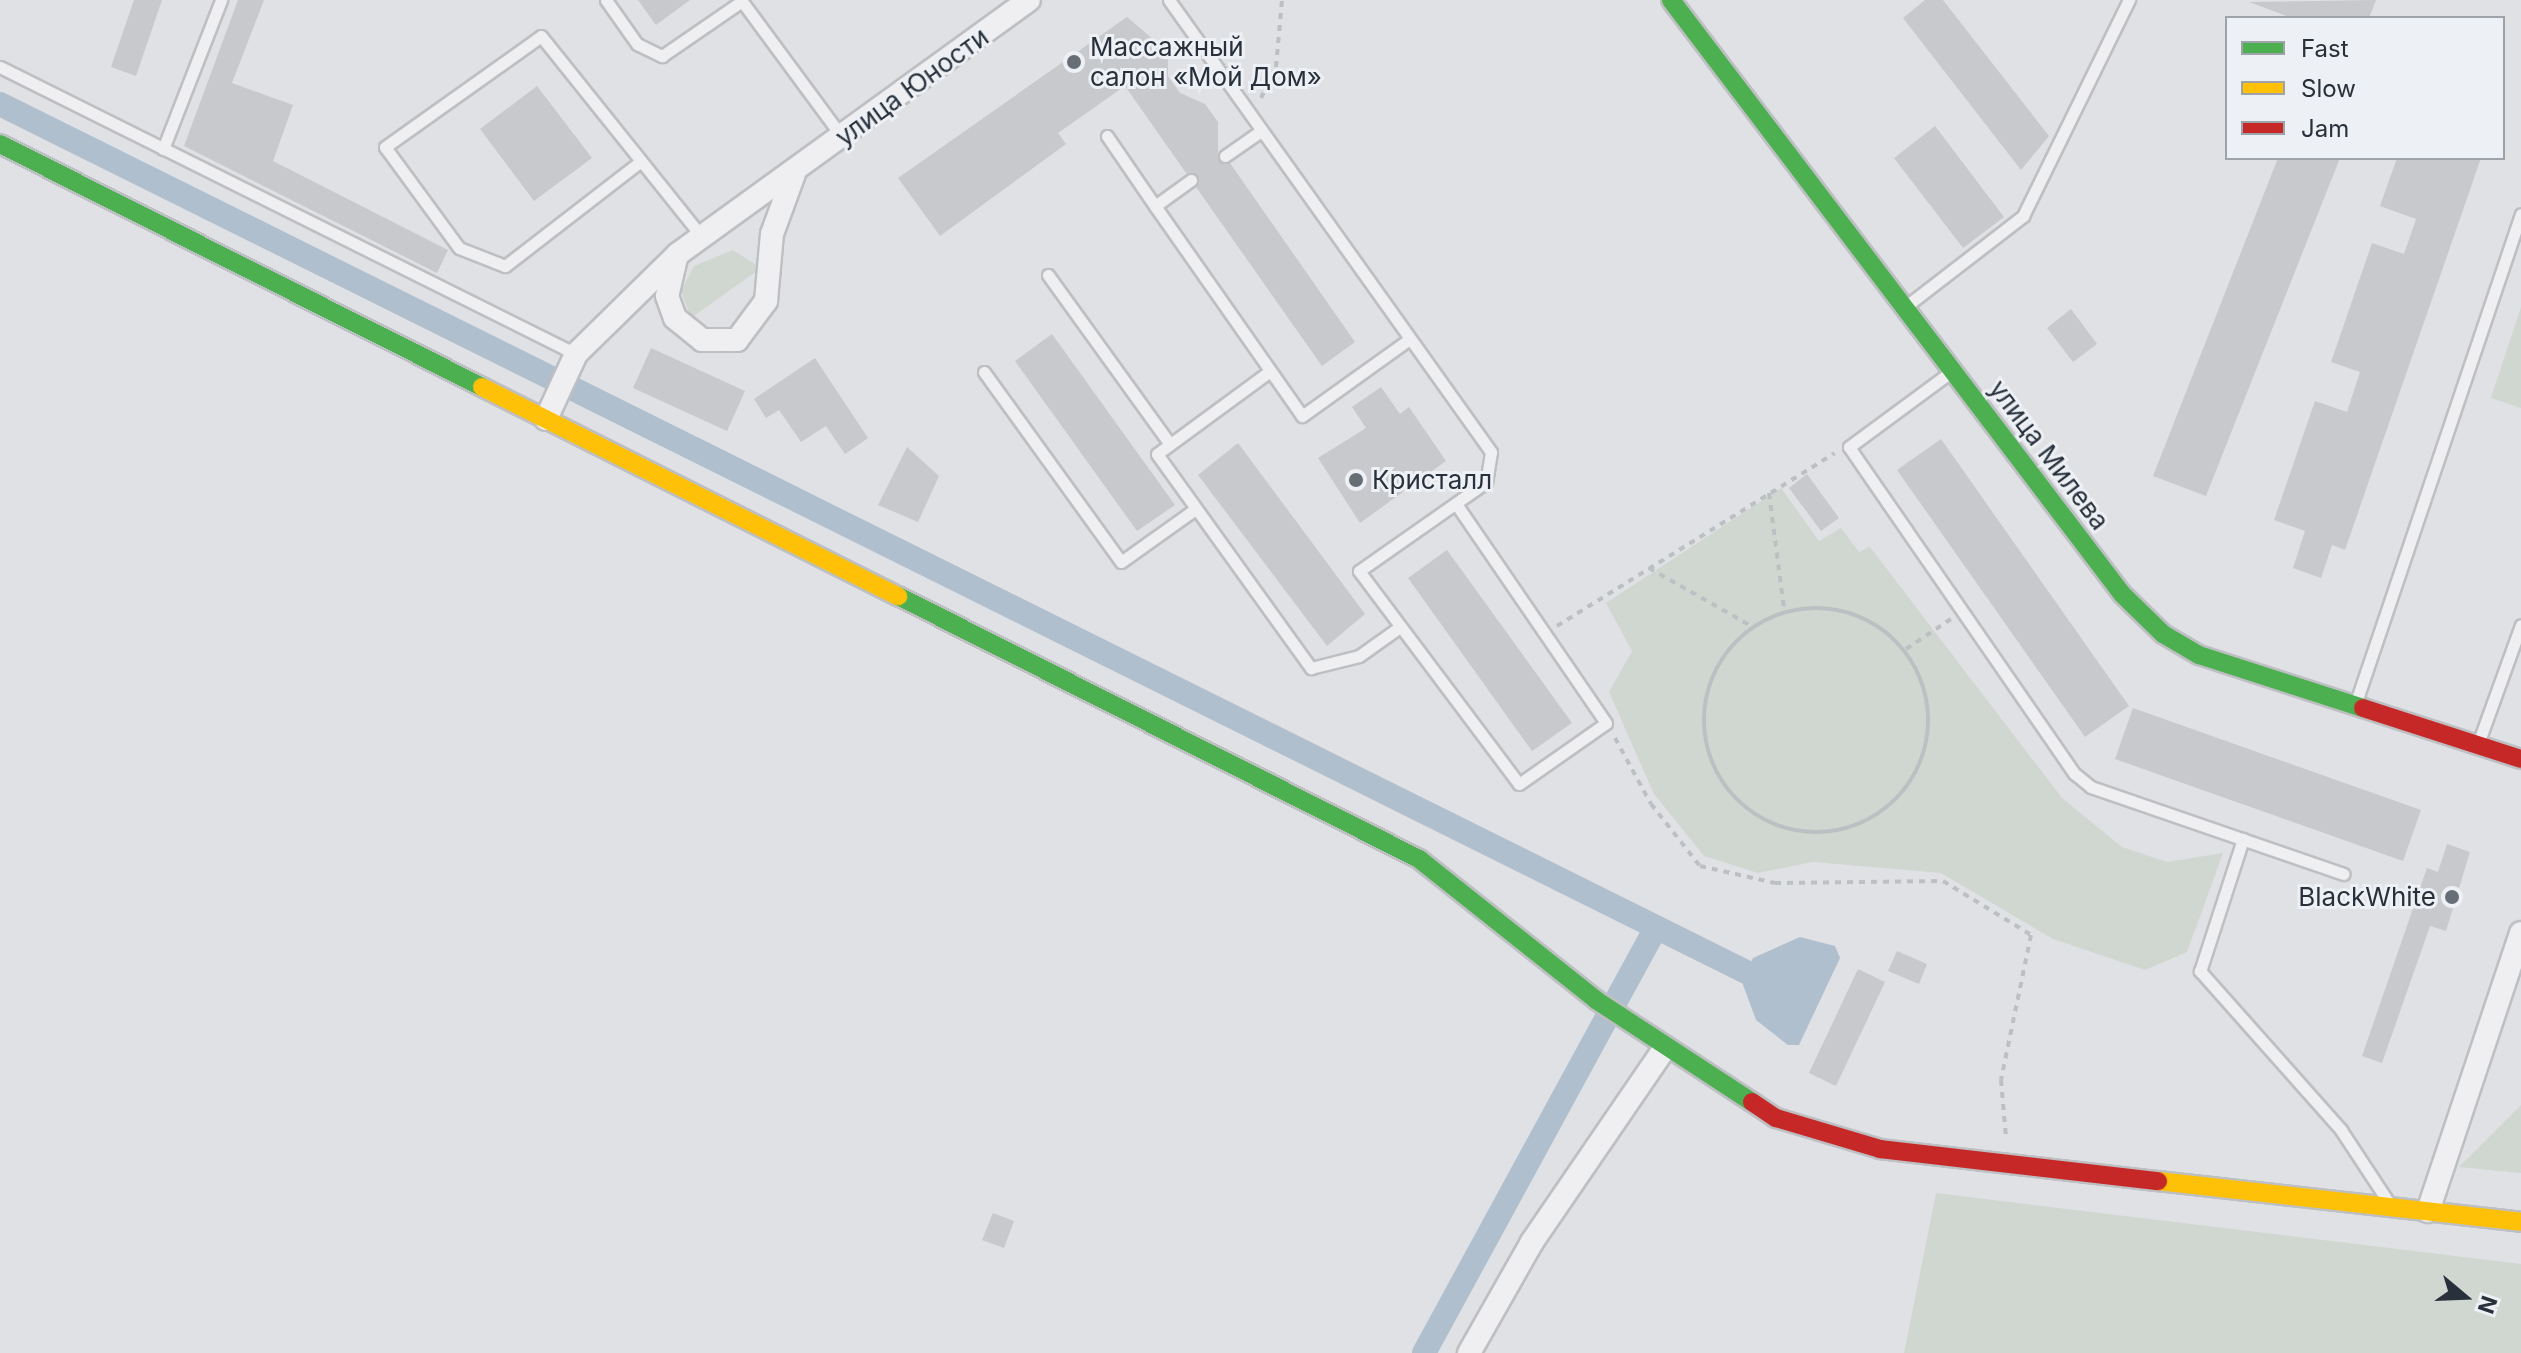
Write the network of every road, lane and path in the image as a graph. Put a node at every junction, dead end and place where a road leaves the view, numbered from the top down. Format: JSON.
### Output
{"nodes":[{"id":1,"x":221,"y":0,"type":"edge"},
{"id":2,"x":606,"y":0,"type":"edge"},
{"id":3,"x":742,"y":0,"type":"edge"},
{"id":4,"x":1029,"y":0,"type":"edge"},
{"id":5,"x":1169,"y":0,"type":"edge"},
{"id":6,"x":1282,"y":0,"type":"edge"},
{"id":7,"x":1671,"y":0,"type":"edge"},
{"id":8,"x":2129,"y":0,"type":"edge"},
{"id":9,"x":0,"y":67,"type":"edge"},
{"id":10,"x":1252,"y":116,"type":"junction"},
{"id":11,"x":1261,"y":131,"type":"junction"},
{"id":12,"x":1107,"y":136,"type":"dead end"},
{"id":13,"x":842,"y":138,"type":"junction"},
{"id":14,"x":0,"y":144,"type":"edge"},
{"id":15,"x":163,"y":149,"type":"junction"},
{"id":16,"x":1225,"y":156,"type":"dead end"},
{"id":17,"x":641,"y":161,"type":"junction"},
{"id":18,"x":794,"y":174,"type":"junction"},
{"id":19,"x":1191,"y":180,"type":"dead end"},
{"id":20,"x":1155,"y":206,"type":"junction"},
{"id":21,"x":2521,"y":214,"type":"edge"},
{"id":22,"x":702,"y":237,"type":"junction"},
{"id":23,"x":678,"y":254,"type":"junction"},
{"id":24,"x":1048,"y":275,"type":"dead end"},
{"id":25,"x":1904,"y":307,"type":"junction"},
{"id":26,"x":1408,"y":340,"type":"junction"},
{"id":27,"x":574,"y":357,"type":"junction"},
{"id":28,"x":1270,"y":371,"type":"junction"},
{"id":29,"x":1952,"y":371,"type":"junction"},
{"id":30,"x":984,"y":372,"type":"dead end"},
{"id":31,"x":548,"y":414,"type":"junction"},
{"id":32,"x":1170,"y":444,"type":"junction"},
{"id":33,"x":1849,"y":447,"type":"junction"},
{"id":34,"x":1769,"y":493,"type":"junction"},
{"id":35,"x":1457,"y":505,"type":"junction"},
{"id":36,"x":1194,"y":510,"type":"junction"},
{"id":37,"x":1649,"y":568,"type":"junction"},
{"id":38,"x":1784,"y":610,"type":"junction"},
{"id":39,"x":1959,"y":613,"type":"junction"},
{"id":40,"x":2521,"y":625,"type":"edge"},
{"id":41,"x":1753,"y":627,"type":"junction"},
{"id":42,"x":1397,"y":629,"type":"junction"},
{"id":43,"x":1545,"y":634,"type":"junction"},
{"id":44,"x":1906,"y":649,"type":"junction"},
{"id":45,"x":2355,"y":705,"type":"junction"},
{"id":46,"x":1606,"y":723,"type":"junction"},
{"id":47,"x":2478,"y":745,"type":"junction"},
{"id":48,"x":2521,"y":759,"type":"edge"},
{"id":49,"x":2243,"y":839,"type":"junction"},
{"id":50,"x":2343,"y":874,"type":"dead end"},
{"id":51,"x":2521,"y":933,"type":"edge"},
{"id":52,"x":1665,"y":1048,"type":"junction"},
{"id":53,"x":2008,"y":1163,"type":"junction"},
{"id":54,"x":2391,"y":1207,"type":"junction"},
{"id":55,"x":2428,"y":1211,"type":"junction"},
{"id":56,"x":2521,"y":1222,"type":"edge"},
{"id":57,"x":1469,"y":1353,"type":"edge"}],
"edges":[{"from":1,"to":15,"type":"lane"},
{"from":2,"to":3,"type":"lane"},
{"from":3,"to":13,"type":"lane"},
{"from":4,"to":13,"type":"street","name":"улица Юности"},
{"from":5,"to":10,"type":"lane"},
{"from":6,"to":10,"type":"path"},
{"from":7,"to":25,"type":"street","name":"улица Милева"},
{"from":8,"to":25,"type":"lane"},
{"from":9,"to":15,"type":"lane"},
{"from":10,"to":11,"type":"lane"},
{"from":11,"to":16,"type":"lane"},
{"from":11,"to":26,"type":"lane"},
{"from":12,"to":20,"type":"lane"},
{"from":13,"to":18,"type":"street","name":"улица Юности"},
{"from":14,"to":31,"type":"street"},
{"from":15,"to":27,"type":"lane"},
{"from":17,"to":17,"type":"lane"},
{"from":17,"to":22,"type":"lane"},
{"from":18,"to":22,"type":"street","name":"улица Юности"},
{"from":18,"to":23,"type":"street"},
{"from":19,"to":20,"type":"lane"},
{"from":20,"to":28,"type":"lane"},
{"from":21,"to":45,"type":"lane"},
{"from":22,"to":23,"type":"street","name":"улица Юности"},
{"from":23,"to":27,"type":"street","name":"улица Юности"},
{"from":24,"to":32,"type":"lane"},
{"from":25,"to":29,"type":"street","name":"улица Милева"},
{"from":26,"to":28,"type":"lane"},
{"from":26,"to":35,"type":"lane"},
{"from":27,"to":31,"type":"street"},
{"from":28,"to":32,"type":"lane"},
{"from":29,"to":33,"type":"lane"},
{"from":29,"to":45,"type":"street","name":"улица Милева"},
{"from":30,"to":36,"type":"lane"},
{"from":31,"to":52,"type":"street"},
{"from":32,"to":36,"type":"lane"},
{"from":33,"to":34,"type":"path"},
{"from":33,"to":39,"type":"lane"},
{"from":34,"to":37,"type":"path"},
{"from":34,"to":38,"type":"path"},
{"from":35,"to":42,"type":"lane"},
{"from":35,"to":43,"type":"lane"},
{"from":36,"to":42,"type":"lane"},
{"from":37,"to":41,"type":"path"},
{"from":37,"to":43,"type":"path"},
{"from":38,"to":41,"type":"path"},
{"from":38,"to":44,"type":"path"},
{"from":39,"to":44,"type":"path"},
{"from":39,"to":49,"type":"lane"},
{"from":40,"to":47,"type":"lane"},
{"from":41,"to":44,"type":"path"},
{"from":42,"to":46,"type":"lane"},
{"from":43,"to":46,"type":"lane"},
{"from":45,"to":47,"type":"street","name":"улица Милева"},
{"from":46,"to":53,"type":"path"},
{"from":47,"to":48,"type":"street","name":"улица Милева"},
{"from":49,"to":50,"type":"lane"},
{"from":49,"to":54,"type":"lane"},
{"from":51,"to":55,"type":"street"},
{"from":52,"to":53,"type":"street"},
{"from":52,"to":57,"type":"street"},
{"from":53,"to":54,"type":"street"},
{"from":54,"to":55,"type":"street"},
{"from":55,"to":56,"type":"street"}]}
